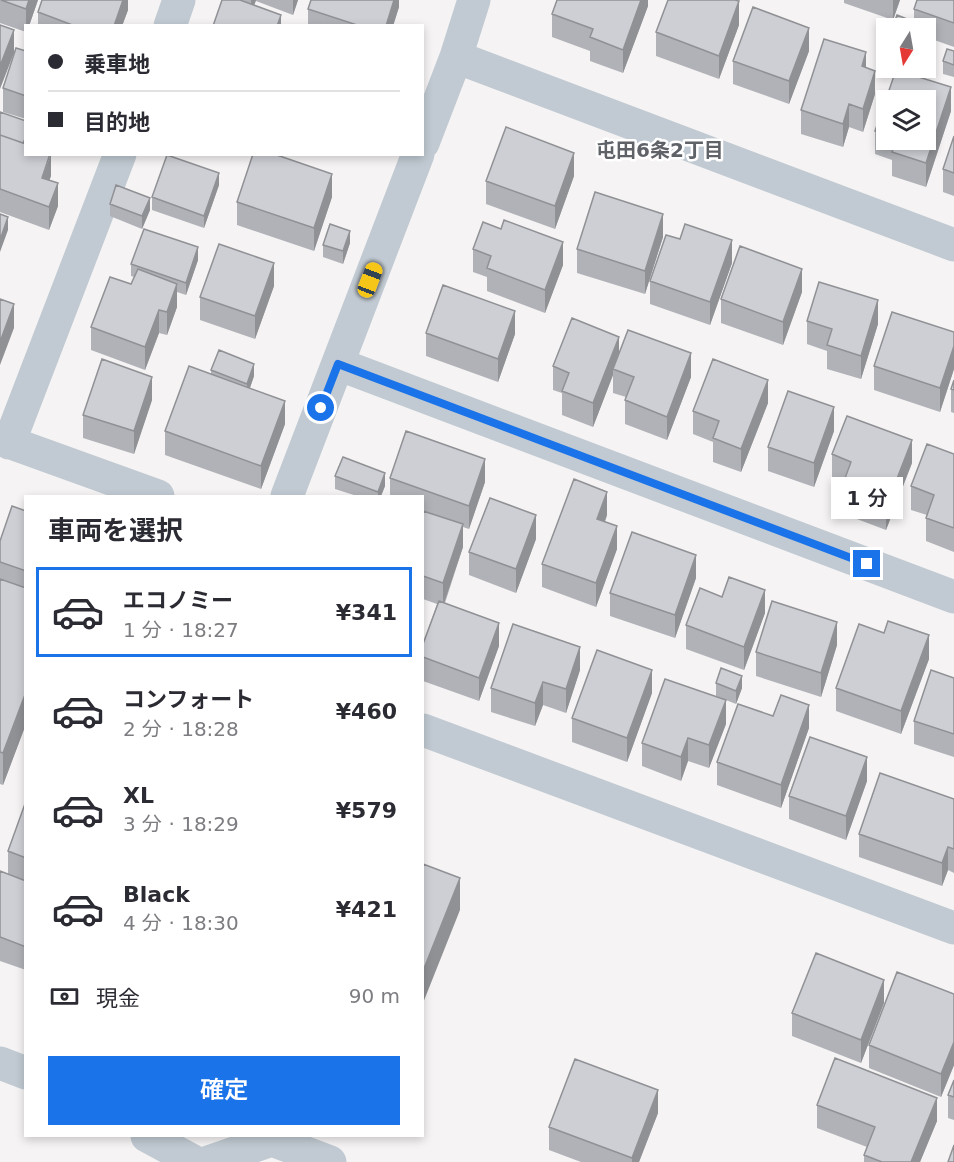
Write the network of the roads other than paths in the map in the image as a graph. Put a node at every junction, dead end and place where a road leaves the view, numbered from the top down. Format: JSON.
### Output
{"nodes":[{"id":1,"x":180,"y":0,"type":"edge"},
{"id":2,"x":474,"y":0,"type":"edge"},
{"id":3,"x":171,"y":24,"type":"edge"},
{"id":4,"x":456,"y":57,"type":"junction"},
{"id":5,"x":424,"y":140,"type":"edge"},
{"id":6,"x":119,"y":156,"type":"edge"},
{"id":7,"x":417,"y":156,"type":"edge"},
{"id":8,"x":954,"y":245,"type":"edge"},
{"id":9,"x":338,"y":364,"type":"junction"},
{"id":10,"x":5,"y":441,"type":"edge"},
{"id":11,"x":155,"y":495,"type":"edge"},
{"id":12,"x":287,"y":495,"type":"edge"},
{"id":13,"x":954,"y":597,"type":"edge"},
{"id":14,"x":424,"y":730,"type":"edge"},
{"id":15,"x":954,"y":928,"type":"edge"},
{"id":16,"x":0,"y":1063,"type":"edge"},
{"id":17,"x":24,"y":1072,"type":"edge"},
{"id":18,"x":149,"y":1137,"type":"edge"},
{"id":19,"x":195,"y":1162,"type":"edge"},
{"id":20,"x":208,"y":1162,"type":"edge"},
{"id":21,"x":330,"y":1162,"type":"edge"}],
"edges":[{"from":1,"to":3,"type":"street"},
{"from":2,"to":4,"type":"street"},
{"from":4,"to":5,"type":"street"},
{"from":4,"to":8,"type":"street"},
{"from":6,"to":10,"type":"street"},
{"from":7,"to":9,"type":"street"},
{"from":9,"to":12,"type":"street"},
{"from":9,"to":13,"type":"street"},
{"from":10,"to":11,"type":"street"},
{"from":14,"to":15,"type":"street"},
{"from":16,"to":17,"type":"street"},
{"from":18,"to":19,"type":"street"},
{"from":20,"to":21,"type":"street"}]}
